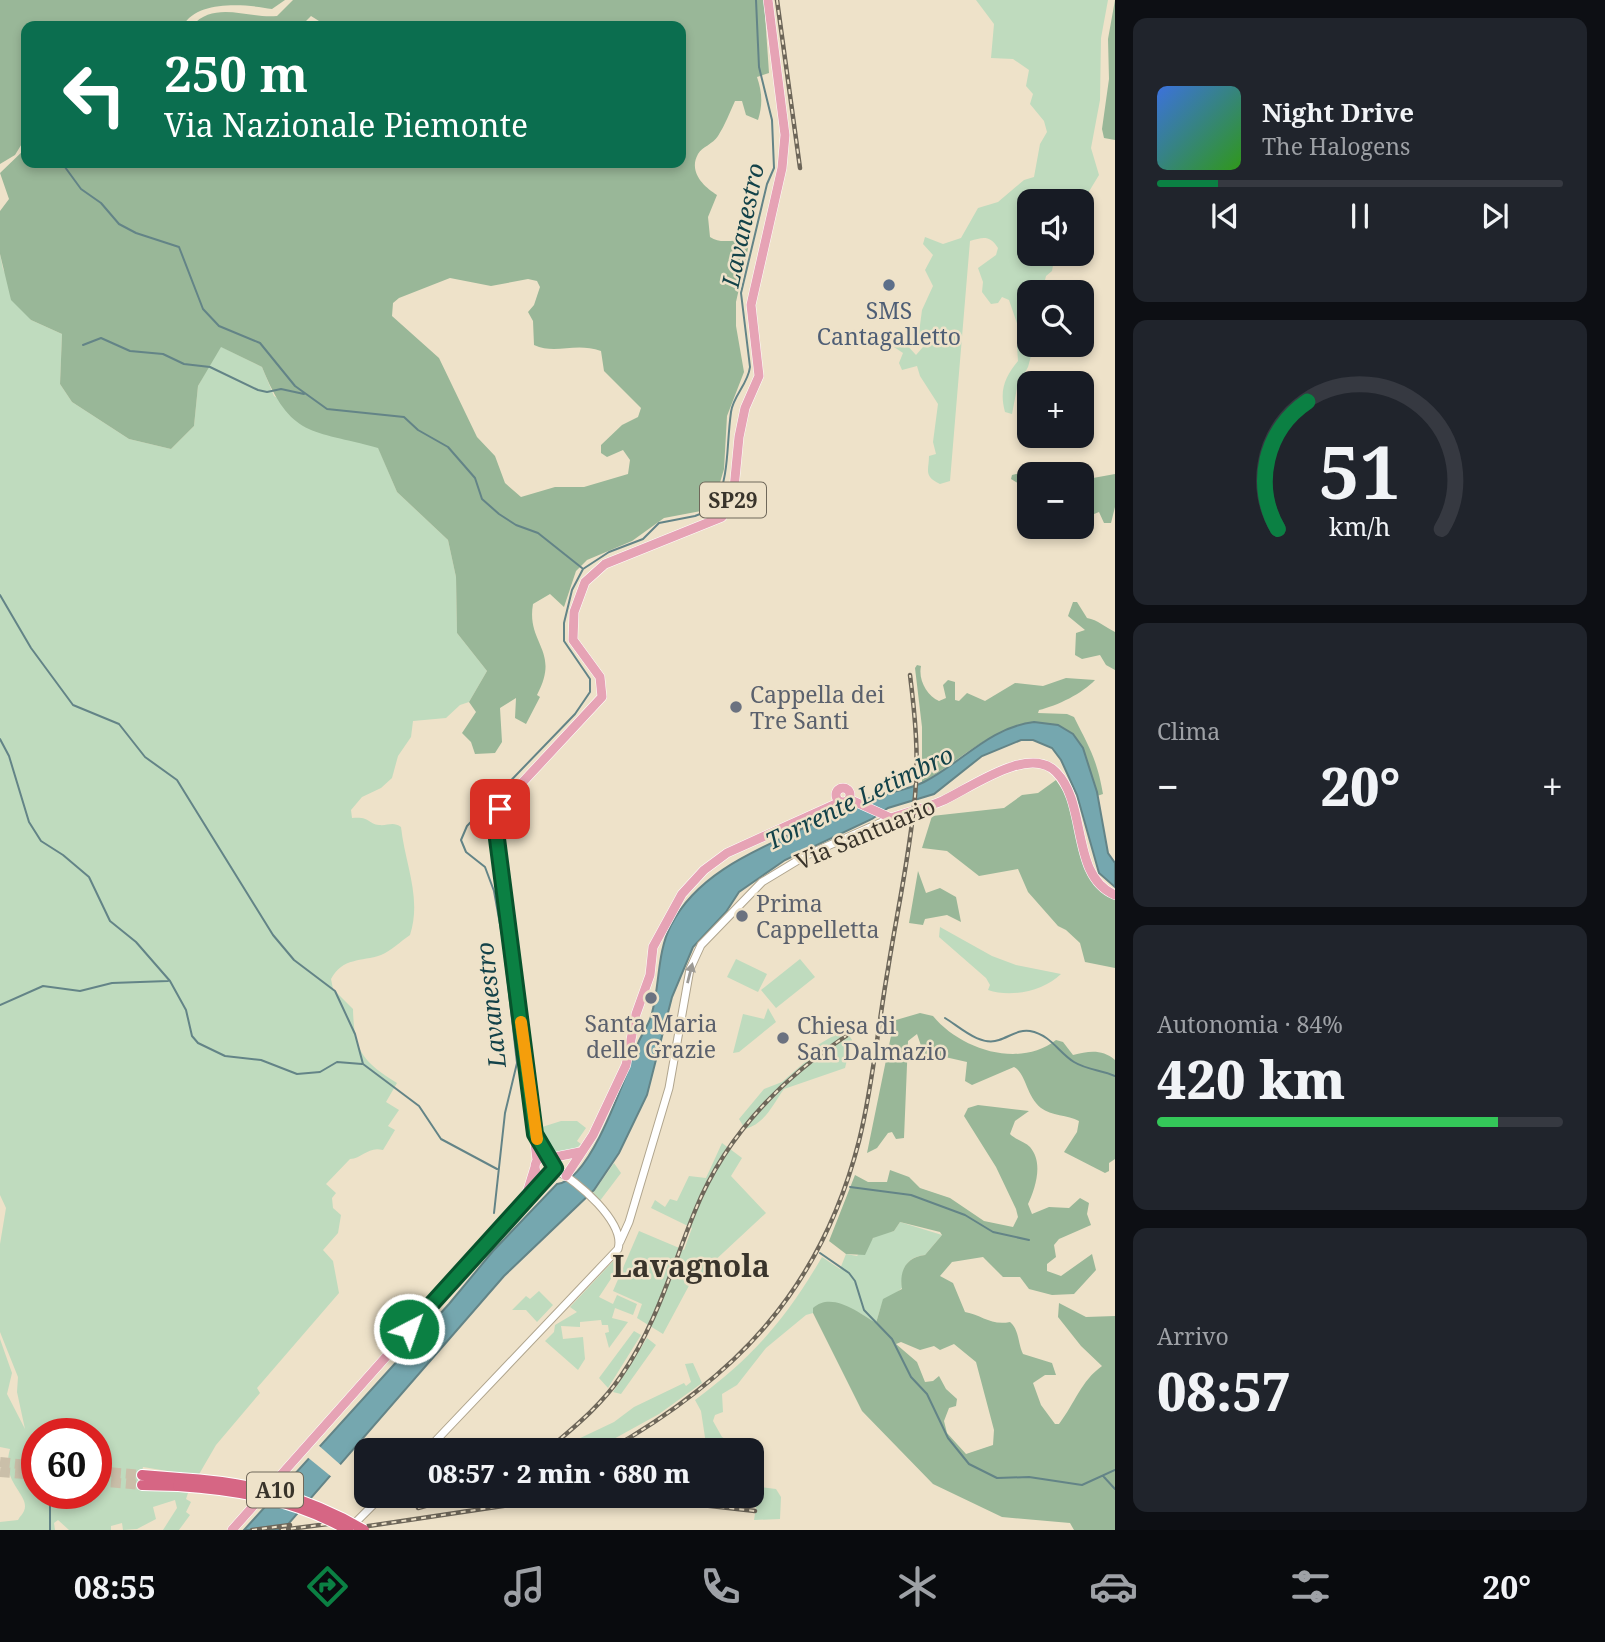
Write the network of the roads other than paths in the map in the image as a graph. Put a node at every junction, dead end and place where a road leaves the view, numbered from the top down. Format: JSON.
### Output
{"nodes":[{"id":1,"x":768,"y":0,"type":"edge"},
{"id":2,"x":886,"y":817,"type":"junction"},
{"id":3,"x":1115,"y":895,"type":"edge"},
{"id":4,"x":580,"y":1152,"type":"junction"},
{"id":5,"x":547,"y":1163,"type":"junction"},
{"id":6,"x":546,"y":1177,"type":"junction"},
{"id":7,"x":567,"y":1177,"type":"junction"},
{"id":8,"x":524,"y":1201,"type":"junction"},
{"id":9,"x":620,"y":1242,"type":"junction"},
{"id":10,"x":439,"y":1438,"type":"edge"},
{"id":11,"x":142,"y":1480,"type":"tunnel mouth"},
{"id":12,"x":179,"y":1482,"type":"junction"},
{"id":13,"x":370,"y":1508,"type":"edge"},
{"id":14,"x":232,"y":1530,"type":"edge"},
{"id":15,"x":348,"y":1530,"type":"edge"},
{"id":16,"x":364,"y":1530,"type":"edge"}],
"edges":[{"from":1,"to":5,"type":"main road","number":"SP29"},
{"from":2,"to":3,"type":"main road","name":"Via Santuario"},
{"from":2,"to":4,"type":"main road"},
{"from":9,"to":2,"type":"street","name":"Via Santuario","one_way":true},
{"from":4,"to":5,"type":"main road"},
{"from":4,"to":7,"type":"main road"},
{"from":5,"to":6,"type":"main road"},
{"from":5,"to":6,"type":"main road"},
{"from":5,"to":7,"type":"street"},
{"from":5,"to":8,"type":"main road"},
{"from":6,"to":8,"type":"main road"},
{"from":7,"to":9,"type":"street"},
{"from":8,"to":14,"type":"main road"},
{"from":9,"to":10,"type":"street","name":"Via Santuario"},
{"from":11,"to":12,"type":"highway","number":"A10"},
{"from":12,"to":15,"type":"highway","number":"A10","bridge":true},
{"from":12,"to":16,"type":"highway","number":"A10","bridge":true},
{"from":13,"to":15,"type":"street"}]}
